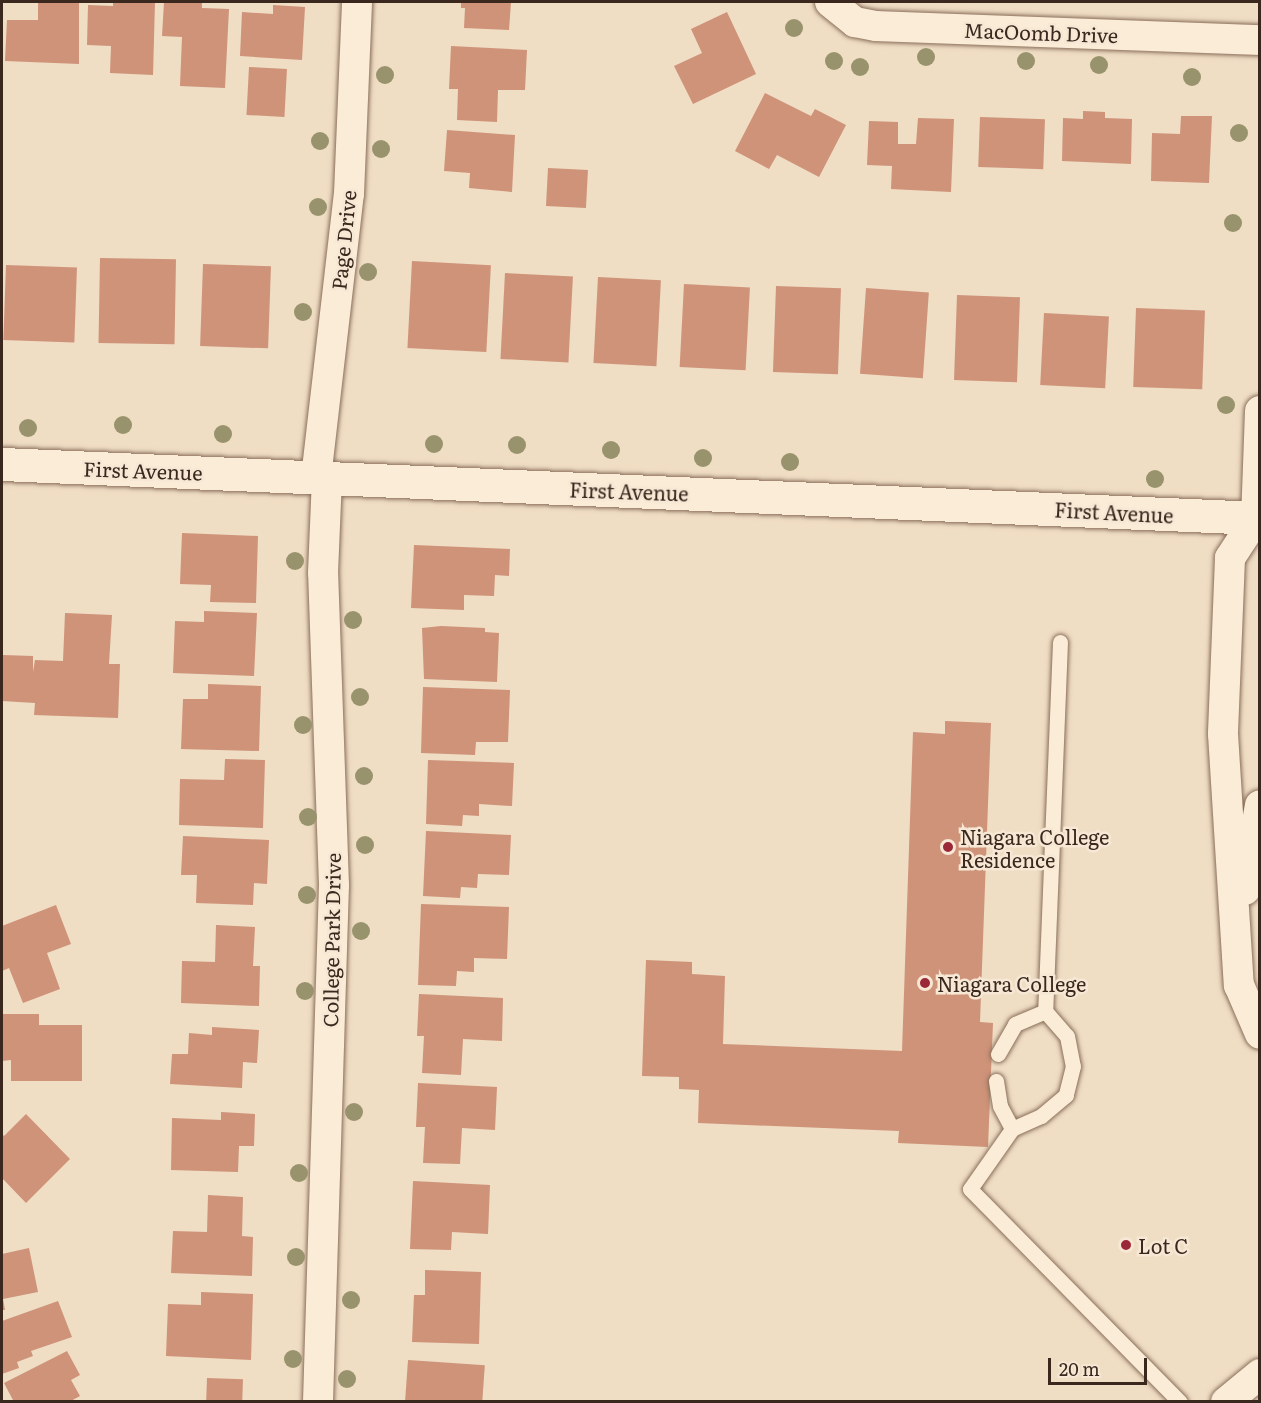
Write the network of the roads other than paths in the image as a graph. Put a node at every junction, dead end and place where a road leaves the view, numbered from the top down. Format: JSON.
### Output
{"nodes":[{"id":1,"x":357,"y":2,"type":"edge"},
{"id":2,"x":831,"y":2,"type":"edge"},
{"id":3,"x":1260,"y":40,"type":"edge"},
{"id":4,"x":1260,"y":411,"type":"edge"},
{"id":5,"x":2,"y":464,"type":"edge"},
{"id":6,"x":321,"y":478,"type":"junction"},
{"id":7,"x":1258,"y":520,"type":"edge"},
{"id":8,"x":1060,"y":642,"type":"dead end"},
{"id":9,"x":1260,"y":805,"type":"edge"},
{"id":10,"x":1237,"y":937,"type":"junction"},
{"id":11,"x":1045,"y":1011,"type":"junction"},
{"id":12,"x":1260,"y":1034,"type":"edge"},
{"id":13,"x":998,"y":1054,"type":"dead end"},
{"id":14,"x":996,"y":1081,"type":"dead end"},
{"id":15,"x":1012,"y":1129,"type":"junction"},
{"id":16,"x":1260,"y":1374,"type":"edge"},
{"id":17,"x":318,"y":1401,"type":"edge"},
{"id":18,"x":1180,"y":1401,"type":"edge"},
{"id":19,"x":1226,"y":1401,"type":"edge"}],
"edges":[{"from":1,"to":6,"type":"street","name":"Page Drive"},
{"from":2,"to":3,"type":"street","name":"MacOomb Drive"},
{"from":4,"to":7,"type":"street"},
{"from":5,"to":6,"type":"street","name":"First Avenue"},
{"from":6,"to":7,"type":"street","name":"First Avenue"},
{"from":6,"to":17,"type":"street","name":"College Park Drive"},
{"from":7,"to":10,"type":"street"},
{"from":8,"to":11,"type":"lane"},
{"from":9,"to":10,"type":"street"},
{"from":10,"to":12,"type":"street"},
{"from":11,"to":13,"type":"lane"},
{"from":11,"to":15,"type":"lane"},
{"from":14,"to":15,"type":"lane"},
{"from":15,"to":18,"type":"lane"},
{"from":16,"to":19,"type":"street"}]}
